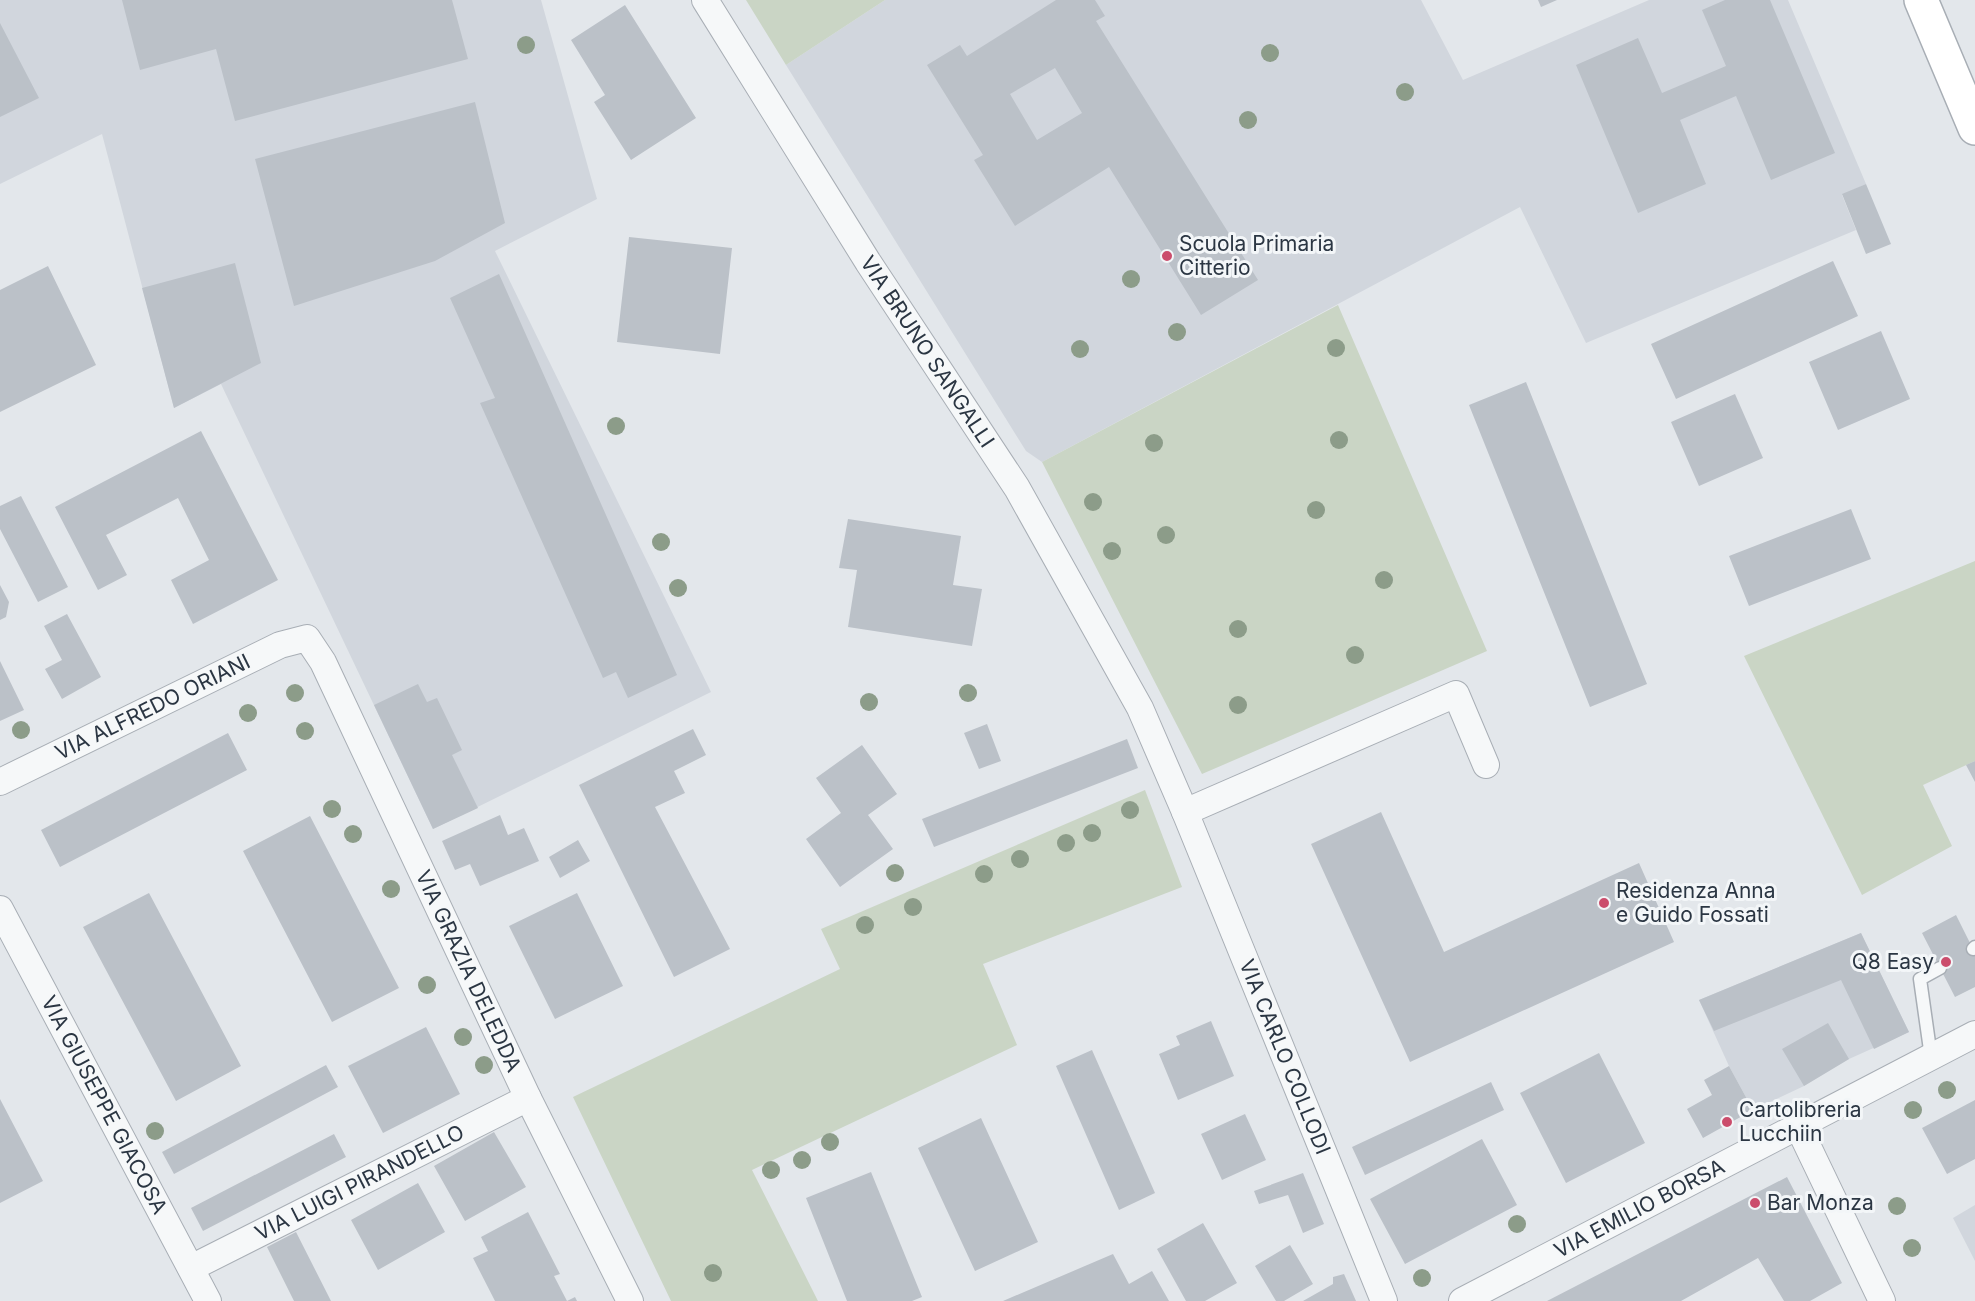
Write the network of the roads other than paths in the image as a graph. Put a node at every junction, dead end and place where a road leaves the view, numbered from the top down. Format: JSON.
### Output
{"nodes":[{"id":1,"x":705,"y":0,"type":"edge"},
{"id":2,"x":1921,"y":0,"type":"edge"},
{"id":3,"x":1966,"y":83,"type":"edge"},
{"id":4,"x":1975,"y":128,"type":"edge"},
{"id":5,"x":307,"y":638,"type":"joint"},
{"id":6,"x":1140,"y":708,"type":"joint"},
{"id":7,"x":1486,"y":765,"type":"dead end"},
{"id":8,"x":0,"y":782,"type":"edge"},
{"id":9,"x":1185,"y":812,"type":"junction"},
{"id":10,"x":0,"y":909,"type":"edge"},
{"id":11,"x":1940,"y":968,"type":"dead end"},
{"id":12,"x":1975,"y":1034,"type":"edge"},
{"id":13,"x":1931,"y":1057,"type":"junction"},
{"id":14,"x":528,"y":1098,"type":"junction"},
{"id":15,"x":1798,"y":1126,"type":"junction"},
{"id":16,"x":191,"y":1268,"type":"junction"},
{"id":17,"x":208,"y":1301,"type":"edge"},
{"id":18,"x":630,"y":1301,"type":"edge"},
{"id":19,"x":1384,"y":1301,"type":"edge"},
{"id":20,"x":1462,"y":1301,"type":"edge"},
{"id":21,"x":1882,"y":1301,"type":"edge"}],
"edges":[{"from":1,"to":6,"type":"street","name":"VIA BRUNO SANGALLI"},
{"from":2,"to":3,"type":"street"},
{"from":3,"to":4,"type":"street"},
{"from":5,"to":8,"type":"street","name":"VIA ALFREDO ORIANI"},
{"from":5,"to":14,"type":"street","name":"VIA GRAZIA DELEDDA"},
{"from":6,"to":9,"type":"street","name":"VIA CARLO COLLODI"},
{"from":7,"to":9,"type":"street"},
{"from":9,"to":19,"type":"street","name":"VIA CARLO COLLODI"},
{"from":10,"to":16,"type":"street","name":"VIA GIUSEPPE GIACOSA"},
{"from":11,"to":13,"type":"lane"},
{"from":12,"to":13,"type":"street","name":"VIA EMILIO BORSA"},
{"from":13,"to":15,"type":"street","name":"VIA EMILIO BORSA"},
{"from":14,"to":16,"type":"street","name":"VIA LUIGI PIRANDELLO"},
{"from":14,"to":18,"type":"street","name":"VIA GRAZIA DELEDDA"},
{"from":15,"to":20,"type":"street","name":"VIA EMILIO BORSA"},
{"from":15,"to":21,"type":"street"},
{"from":16,"to":17,"type":"street","name":"VIA GIUSEPPE GIACOSA"}]}
